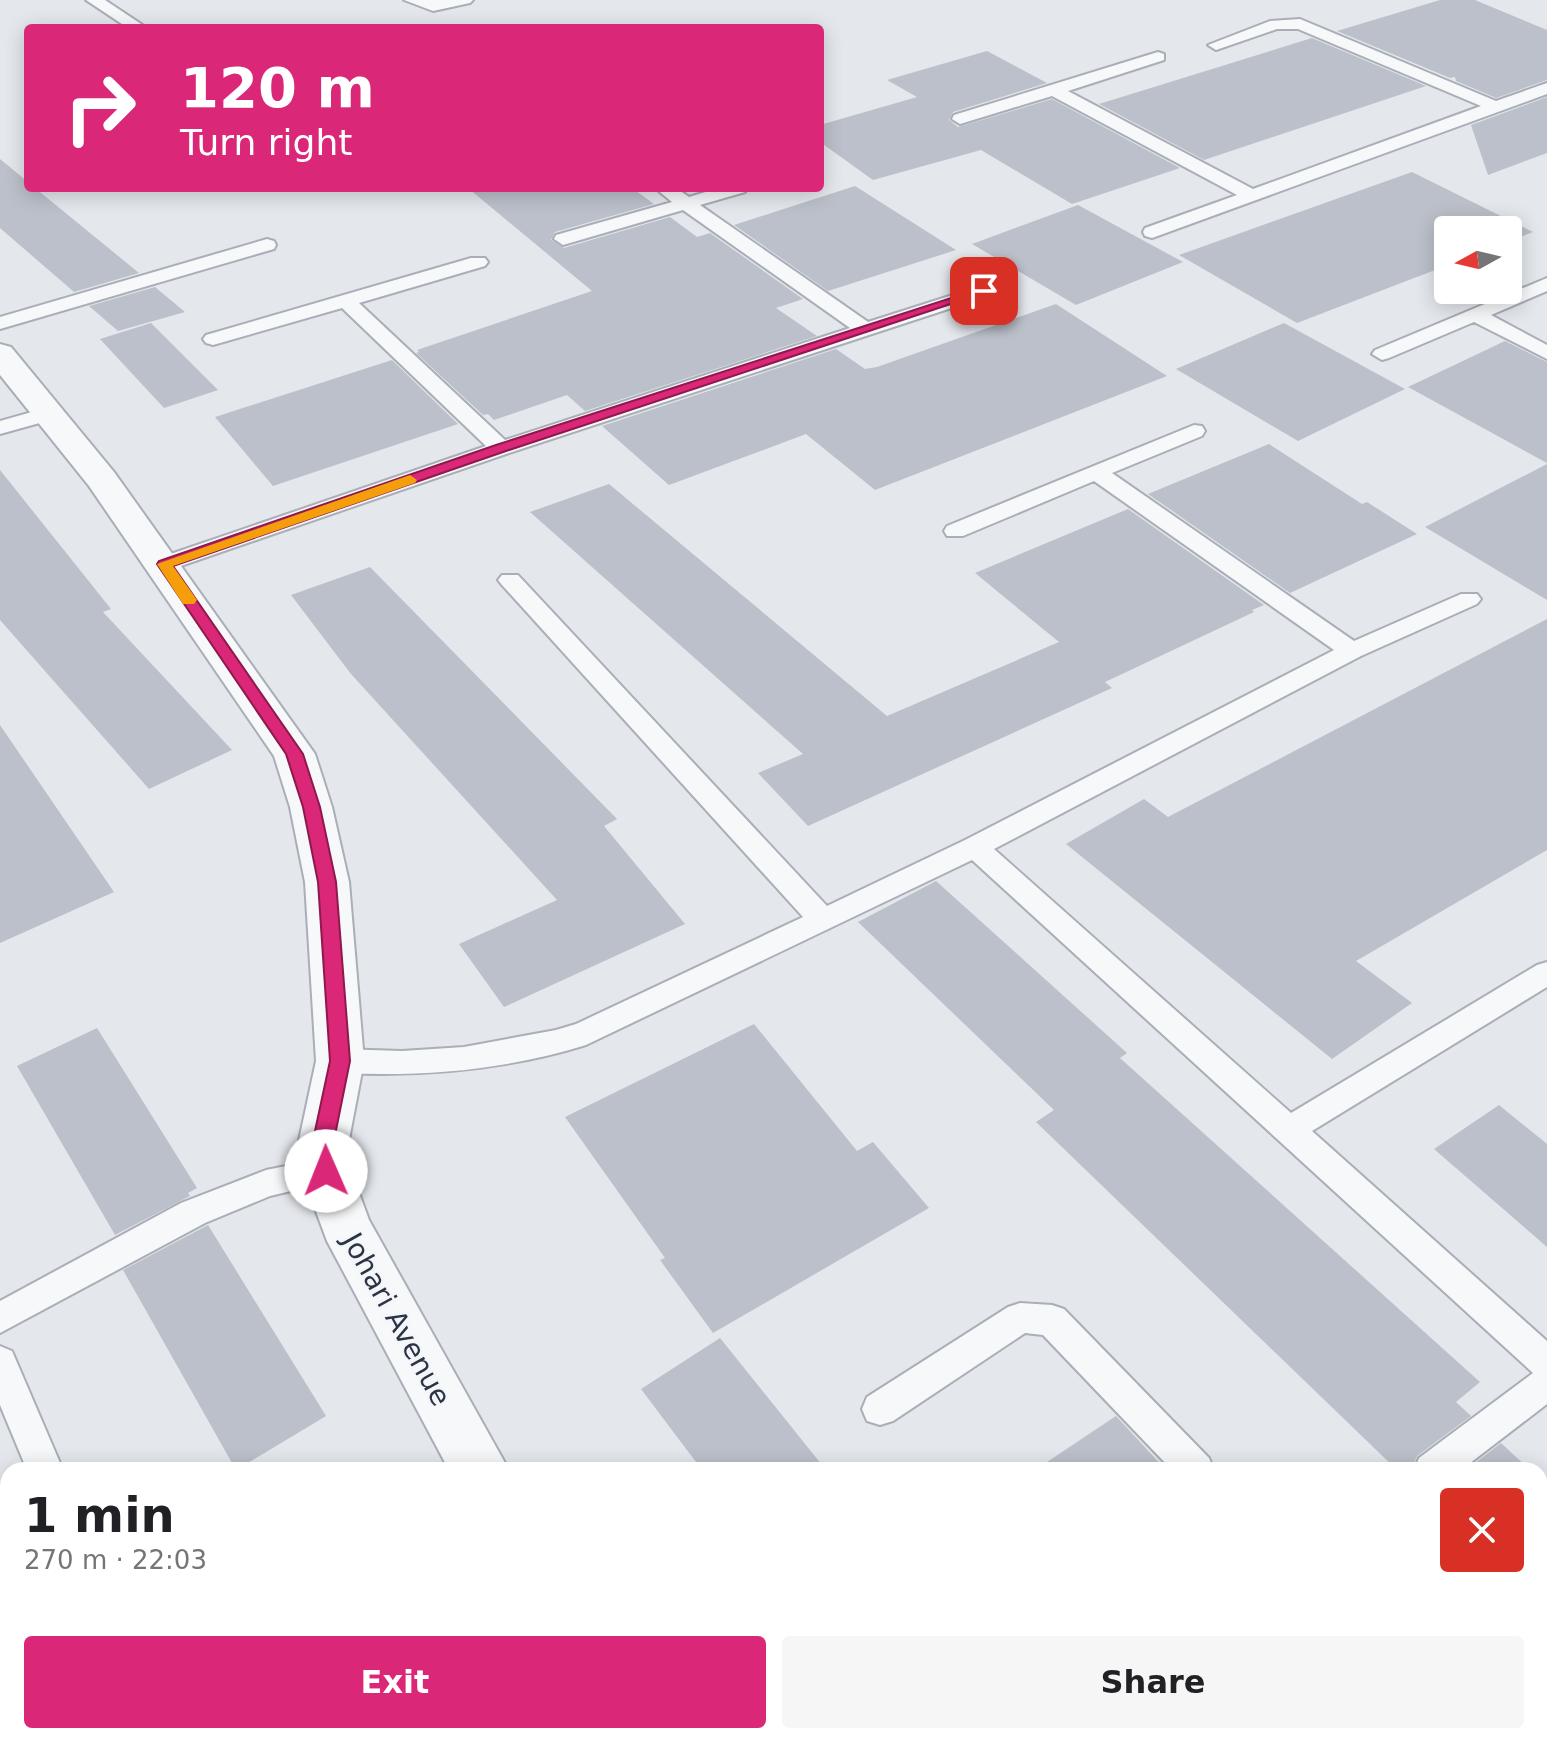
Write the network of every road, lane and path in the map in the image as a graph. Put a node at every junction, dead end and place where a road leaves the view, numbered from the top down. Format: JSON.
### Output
{"nodes":[{"id":1,"x":94,"y":0,"type":"edge"},
{"id":2,"x":412,"y":0,"type":"edge"},
{"id":3,"x":465,"y":0,"type":"edge"},
{"id":4,"x":133,"y":24,"type":"edge"},
{"id":5,"x":1216,"y":45,"type":"dead end"},
{"id":6,"x":1158,"y":57,"type":"dead end"},
{"id":7,"x":1547,"y":88,"type":"edge"},
{"id":8,"x":1054,"y":90,"type":"junction"},
{"id":9,"x":1494,"y":106,"type":"junction"},
{"id":10,"x":960,"y":119,"type":"dead end"},
{"id":11,"x":670,"y":192,"type":"edge"},
{"id":12,"x":725,"y":192,"type":"edge"},
{"id":13,"x":1250,"y":195,"type":"junction"},
{"id":14,"x":685,"y":203,"type":"junction"},
{"id":15,"x":1152,"y":232,"type":"dead end"},
{"id":16,"x":563,"y":239,"type":"dead end"},
{"id":17,"x":267,"y":245,"type":"dead end"},
{"id":18,"x":478,"y":262,"type":"dead end"},
{"id":19,"x":1547,"y":284,"type":"edge"},
{"id":20,"x":984,"y":291,"type":"dead end"},
{"id":21,"x":344,"y":299,"type":"junction"},
{"id":22,"x":1476,"y":315,"type":"junction"},
{"id":23,"x":0,"y":323,"type":"edge"},
{"id":24,"x":865,"y":329,"type":"junction"},
{"id":25,"x":213,"y":339,"type":"dead end"},
{"id":26,"x":1547,"y":353,"type":"edge"},
{"id":27,"x":0,"y":354,"type":"edge"},
{"id":28,"x":1382,"y":354,"type":"dead end"},
{"id":29,"x":46,"y":414,"type":"junction"},
{"id":30,"x":0,"y":428,"type":"edge"},
{"id":31,"x":1194,"y":431,"type":"dead end"},
{"id":32,"x":501,"y":448,"type":"junction"},
{"id":33,"x":1097,"y":473,"type":"junction"},
{"id":34,"x":955,"y":531,"type":"dead end"},
{"id":35,"x":164,"y":564,"type":"junction"},
{"id":36,"x":510,"y":580,"type":"dead end"},
{"id":37,"x":1469,"y":599,"type":"dead end"},
{"id":38,"x":1352,"y":651,"type":"junction"},
{"id":39,"x":975,"y":847,"type":"junction"},
{"id":40,"x":822,"y":919,"type":"junction"},
{"id":41,"x":1547,"y":973,"type":"edge"},
{"id":42,"x":340,"y":1061,"type":"junction"},
{"id":43,"x":1288,"y":1130,"type":"junction"},
{"id":44,"x":326,"y":1171,"type":"junction"},
{"id":45,"x":0,"y":1318,"type":"edge"},
{"id":46,"x":0,"y":1362,"type":"edge"},
{"id":47,"x":1547,"y":1363,"type":"edge"},
{"id":48,"x":1547,"y":1383,"type":"edge"},
{"id":49,"x":880,"y":1409,"type":"dead end"},
{"id":50,"x":42,"y":1462,"type":"edge"},
{"id":51,"x":476,"y":1462,"type":"edge"},
{"id":52,"x":1188,"y":1462,"type":"edge"},
{"id":53,"x":1443,"y":1462,"type":"edge"}],
"edges":[{"from":1,"to":4,"type":"lane"},
{"from":2,"to":3,"type":"lane"},
{"from":5,"to":9,"type":"lane"},
{"from":6,"to":8,"type":"lane"},
{"from":7,"to":9,"type":"lane"},
{"from":8,"to":10,"type":"lane"},
{"from":8,"to":13,"type":"lane"},
{"from":9,"to":13,"type":"lane"},
{"from":11,"to":14,"type":"lane"},
{"from":12,"to":14,"type":"lane"},
{"from":13,"to":15,"type":"lane"},
{"from":14,"to":16,"type":"lane"},
{"from":14,"to":24,"type":"lane"},
{"from":17,"to":23,"type":"lane"},
{"from":18,"to":21,"type":"lane"},
{"from":19,"to":22,"type":"lane"},
{"from":20,"to":24,"type":"lane"},
{"from":21,"to":25,"type":"lane"},
{"from":21,"to":32,"type":"lane"},
{"from":22,"to":26,"type":"lane"},
{"from":22,"to":28,"type":"lane"},
{"from":24,"to":32,"type":"lane"},
{"from":27,"to":29,"type":"street","name":"Johari Avenue"},
{"from":29,"to":30,"type":"lane"},
{"from":29,"to":35,"type":"street","name":"Johari Avenue"},
{"from":31,"to":33,"type":"lane"},
{"from":32,"to":35,"type":"lane"},
{"from":33,"to":34,"type":"lane"},
{"from":33,"to":38,"type":"lane"},
{"from":35,"to":42,"type":"street","name":"Johari Avenue"},
{"from":36,"to":40,"type":"lane"},
{"from":37,"to":38,"type":"lane"},
{"from":38,"to":39,"type":"lane"},
{"from":39,"to":40,"type":"lane"},
{"from":39,"to":43,"type":"lane"},
{"from":40,"to":42,"type":"lane"},
{"from":41,"to":43,"type":"lane"},
{"from":42,"to":44,"type":"street","name":"Johari Avenue"},
{"from":43,"to":47,"type":"lane"},
{"from":44,"to":45,"type":"lane"},
{"from":44,"to":51,"type":"street","name":"Johari Avenue"},
{"from":46,"to":50,"type":"lane"},
{"from":48,"to":53,"type":"lane"},
{"from":49,"to":52,"type":"lane"}]}
